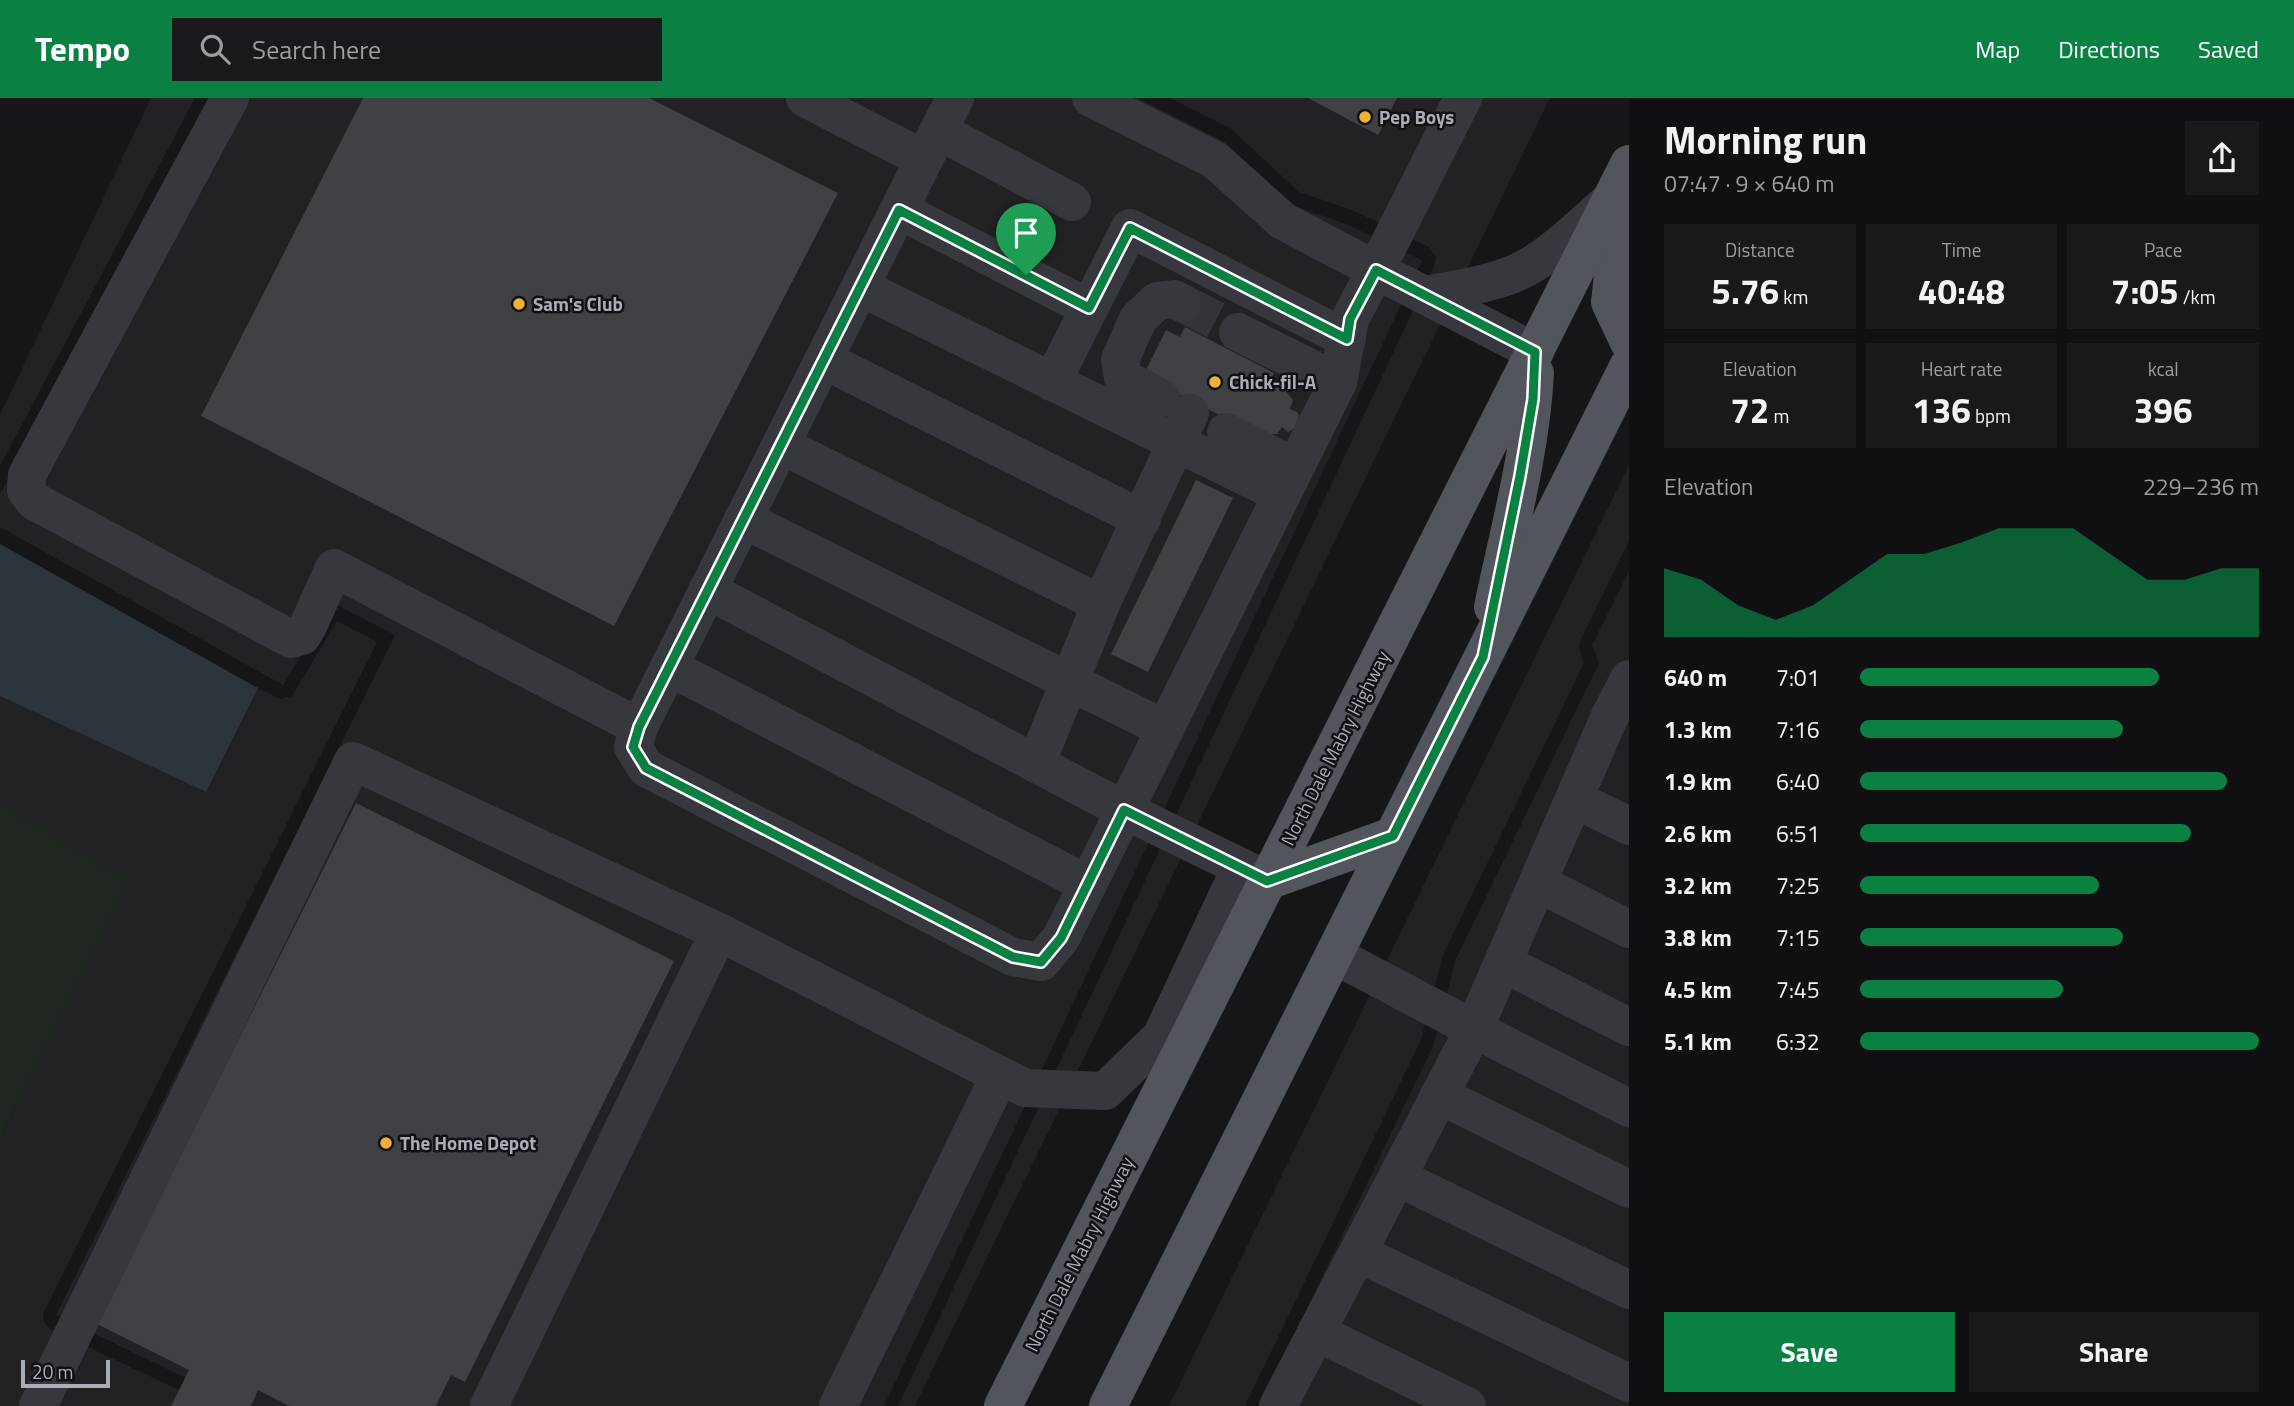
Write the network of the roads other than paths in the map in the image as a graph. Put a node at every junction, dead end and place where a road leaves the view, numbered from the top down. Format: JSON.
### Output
{"nodes":[{"id":1,"x":230,"y":98,"type":"edge"},
{"id":2,"x":805,"y":98,"type":"edge"},
{"id":3,"x":1091,"y":98,"type":"edge"},
{"id":4,"x":1463,"y":98,"type":"edge"},
{"id":5,"x":939,"y":130,"type":"edge"},
{"id":6,"x":1629,"y":164,"type":"edge"},
{"id":7,"x":1072,"y":202,"type":"dead end"},
{"id":8,"x":899,"y":210,"type":"junction"},
{"id":9,"x":1620,"y":211,"type":"edge"},
{"id":10,"x":1376,"y":270,"type":"junction"},
{"id":11,"x":860,"y":287,"type":"junction"},
{"id":12,"x":1426,"y":295,"type":"junction"},
{"id":13,"x":1182,"y":303,"type":"tunnel mouth"},
{"id":14,"x":1089,"y":308,"type":"junction"},
{"id":15,"x":1238,"y":332,"type":"tunnel mouth"},
{"id":16,"x":1347,"y":339,"type":"junction"},
{"id":17,"x":1629,"y":342,"type":"edge"},
{"id":18,"x":1535,"y":352,"type":"junction"},
{"id":19,"x":824,"y":360,"type":"junction"},
{"id":20,"x":1629,"y":365,"type":"edge"},
{"id":21,"x":1052,"y":382,"type":"junction"},
{"id":22,"x":1338,"y":382,"type":"junction"},
{"id":23,"x":1176,"y":418,"type":"junction"},
{"id":24,"x":1226,"y":432,"type":"dead end"},
{"id":25,"x":781,"y":445,"type":"junction"},
{"id":26,"x":1288,"y":481,"type":"junction"},
{"id":27,"x":1142,"y":519,"type":"junction"},
{"id":28,"x":743,"y":520,"type":"junction"},
{"id":29,"x":707,"y":590,"type":"junction"},
{"id":30,"x":1101,"y":604,"type":"junction"},
{"id":31,"x":1483,"y":657,"type":"junction"},
{"id":32,"x":669,"y":667,"type":"junction"},
{"id":33,"x":1069,"y":679,"type":"junction"},
{"id":34,"x":1629,"y":679,"type":"edge"},
{"id":35,"x":639,"y":727,"type":"junction"},
{"id":36,"x":1165,"y":729,"type":"junction"},
{"id":37,"x":1616,"y":740,"type":"edge"},
{"id":38,"x":1036,"y":764,"type":"junction"},
{"id":39,"x":1574,"y":799,"type":"junction"},
{"id":40,"x":1124,"y":810,"type":"junction"},
{"id":41,"x":1629,"y":826,"type":"edge"},
{"id":42,"x":1393,"y":836,"type":"junction"},
{"id":43,"x":1254,"y":874,"type":"junction"},
{"id":44,"x":1538,"y":883,"type":"junction"},
{"id":45,"x":1087,"y":884,"type":"junction"},
{"id":46,"x":1629,"y":929,"type":"edge"},
{"id":47,"x":719,"y":932,"type":"junction"},
{"id":48,"x":1334,"y":955,"type":"junction"},
{"id":49,"x":1503,"y":963,"type":"junction"},
{"id":50,"x":1629,"y":1027,"type":"edge"},
{"id":51,"x":1474,"y":1029,"type":"junction"},
{"id":52,"x":1000,"y":1075,"type":"junction"},
{"id":53,"x":1439,"y":1095,"type":"junction"},
{"id":54,"x":1629,"y":1108,"type":"edge"},
{"id":55,"x":1397,"y":1177,"type":"junction"},
{"id":56,"x":1629,"y":1189,"type":"edge"},
{"id":57,"x":1358,"y":1253,"type":"junction"},
{"id":58,"x":1629,"y":1290,"type":"edge"},
{"id":59,"x":1316,"y":1332,"type":"junction"},
{"id":60,"x":1629,"y":1383,"type":"edge"},
{"id":61,"x":494,"y":1404,"type":"edge"},
{"id":62,"x":38,"y":1406,"type":"edge"},
{"id":63,"x":838,"y":1406,"type":"edge"},
{"id":64,"x":1003,"y":1406,"type":"edge"},
{"id":65,"x":1108,"y":1406,"type":"edge"},
{"id":66,"x":1278,"y":1406,"type":"edge"},
{"id":67,"x":1466,"y":1406,"type":"edge"}],
"edges":[{"from":1,"to":35,"type":"lane"},
{"from":2,"to":5,"type":"lane"},
{"from":3,"to":10,"type":"lane"},
{"from":4,"to":10,"type":"lane"},
{"from":5,"to":7,"type":"lane"},
{"from":5,"to":8,"type":"lane"},
{"from":6,"to":9,"type":"main road","name":"North Dale Mabry Highway"},
{"from":8,"to":11,"type":"lane"},
{"from":8,"to":14,"type":"lane"},
{"from":9,"to":12,"type":"lane"},
{"from":9,"to":17,"type":"main road"},
{"from":9,"to":18,"type":"main road","name":"North Dale Mabry Highway"},
{"from":10,"to":12,"type":"lane"},
{"from":10,"to":16,"type":"lane"},
{"from":11,"to":19,"type":"lane"},
{"from":11,"to":21,"type":"lane"},
{"from":12,"to":18,"type":"lane"},
{"from":13,"to":23,"type":"lane"},
{"from":14,"to":16,"type":"lane"},
{"from":14,"to":21,"type":"lane"},
{"from":15,"to":22,"type":"lane"},
{"from":16,"to":22,"type":"lane"},
{"from":18,"to":31,"type":"main road"},
{"from":18,"to":43,"type":"main road","name":"North Dale Mabry Highway"},
{"from":19,"to":25,"type":"lane"},
{"from":19,"to":27,"type":"lane"},
{"from":20,"to":31,"type":"main road"},
{"from":21,"to":23,"type":"lane"},
{"from":22,"to":26,"type":"lane"},
{"from":23,"to":26,"type":"lane"},
{"from":23,"to":27,"type":"lane"},
{"from":24,"to":26,"type":"lane"},
{"from":25,"to":28,"type":"lane"},
{"from":25,"to":30,"type":"lane"},
{"from":26,"to":36,"type":"lane"},
{"from":27,"to":30,"type":"lane"},
{"from":28,"to":29,"type":"lane"},
{"from":28,"to":33,"type":"lane"},
{"from":29,"to":32,"type":"lane"},
{"from":29,"to":38,"type":"lane"},
{"from":30,"to":33,"type":"lane"},
{"from":31,"to":42,"type":"main road"},
{"from":32,"to":35,"type":"lane"},
{"from":32,"to":45,"type":"lane"},
{"from":33,"to":36,"type":"lane"},
{"from":33,"to":38,"type":"lane"},
{"from":34,"to":37,"type":"lane"},
{"from":35,"to":45,"type":"lane"},
{"from":36,"to":40,"type":"lane"},
{"from":37,"to":39,"type":"lane"},
{"from":38,"to":40,"type":"lane"},
{"from":39,"to":41,"type":"lane"},
{"from":39,"to":44,"type":"lane"},
{"from":40,"to":43,"type":"lane"},
{"from":40,"to":45,"type":"lane"},
{"from":42,"to":43,"type":"main road"},
{"from":42,"to":48,"type":"main road"},
{"from":43,"to":52,"type":"lane"},
{"from":43,"to":64,"type":"main road","name":"North Dale Mabry Highway"},
{"from":44,"to":46,"type":"lane"},
{"from":44,"to":49,"type":"lane"},
{"from":47,"to":52,"type":"lane"},
{"from":47,"to":61,"type":"lane"},
{"from":47,"to":62,"type":"lane"},
{"from":48,"to":51,"type":"lane"},
{"from":48,"to":65,"type":"main road"},
{"from":49,"to":50,"type":"lane"},
{"from":49,"to":51,"type":"lane"},
{"from":51,"to":53,"type":"lane"},
{"from":51,"to":54,"type":"lane"},
{"from":52,"to":63,"type":"lane"},
{"from":53,"to":55,"type":"lane"},
{"from":53,"to":56,"type":"lane"},
{"from":55,"to":57,"type":"lane"},
{"from":55,"to":58,"type":"lane"},
{"from":57,"to":59,"type":"lane"},
{"from":57,"to":60,"type":"lane"},
{"from":59,"to":66,"type":"lane"},
{"from":59,"to":67,"type":"lane"}]}
